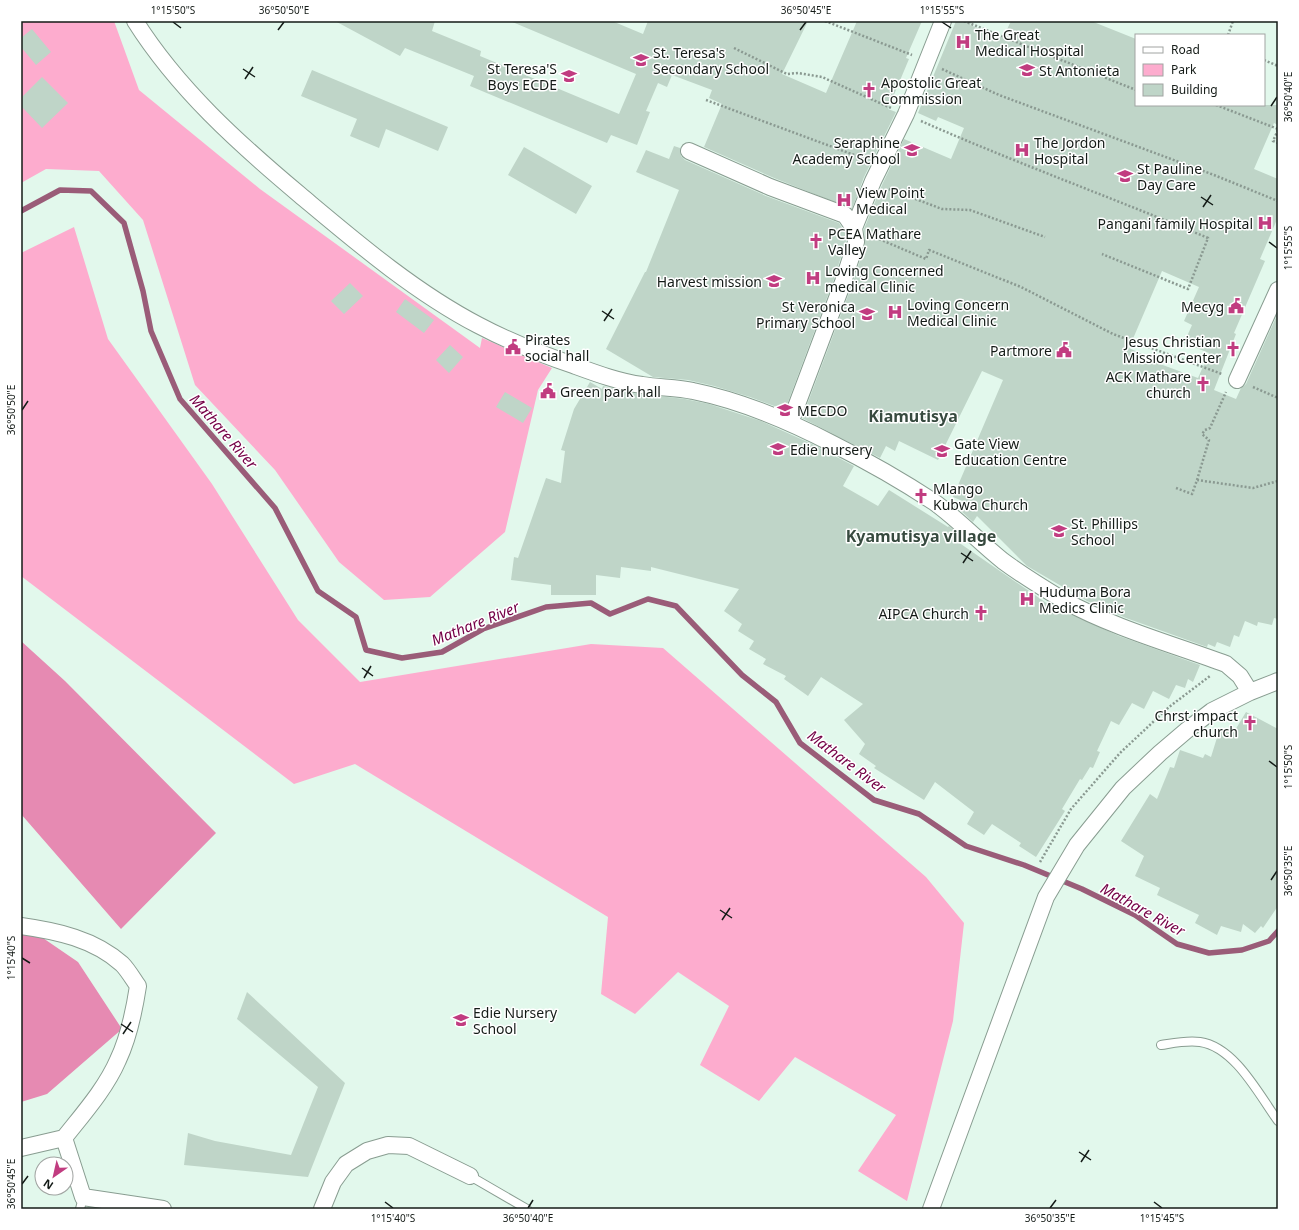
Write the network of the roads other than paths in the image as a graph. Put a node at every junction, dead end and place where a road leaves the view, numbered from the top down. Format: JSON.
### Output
{"nodes":[{"id":1,"x":135,"y":21,"type":"edge"},
{"id":2,"x":943,"y":21,"type":"edge"},
{"id":3,"x":689,"y":151,"type":"dead end"},
{"id":4,"x":854,"y":228,"type":"junction"},
{"id":5,"x":1278,"y":290,"type":"edge"},
{"id":6,"x":1237,"y":380,"type":"road end"},
{"id":7,"x":790,"y":423,"type":"junction"},
{"id":8,"x":1278,"y":681,"type":"edge"},
{"id":9,"x":1250,"y":692,"type":"junction"},
{"id":10,"x":21,"y":926,"type":"edge"},
{"id":11,"x":1161,"y":1045,"type":"dead end"},
{"id":12,"x":1278,"y":1121,"type":"edge"},
{"id":13,"x":64,"y":1138,"type":"junction"},
{"id":14,"x":21,"y":1148,"type":"edge"},
{"id":15,"x":470,"y":1176,"type":"joint"},
{"id":16,"x":81,"y":1203,"type":"edge"},
{"id":17,"x":163,"y":1209,"type":"edge"},
{"id":18,"x":322,"y":1209,"type":"edge"},
{"id":19,"x":527,"y":1209,"type":"edge"},
{"id":20,"x":931,"y":1209,"type":"edge"}],
"edges":[{"from":1,"to":7,"type":"street"},
{"from":2,"to":4,"type":"street"},
{"from":3,"to":4,"type":"street"},
{"from":4,"to":7,"type":"street"},
{"from":5,"to":6,"type":"street"},
{"from":7,"to":9,"type":"street"},
{"from":8,"to":9,"type":"street"},
{"from":9,"to":20,"type":"street"},
{"from":10,"to":13,"type":"street"},
{"from":11,"to":12,"type":"lane"},
{"from":13,"to":14,"type":"street"},
{"from":13,"to":16,"type":"street"},
{"from":15,"to":18,"type":"street"},
{"from":15,"to":19,"type":"lane"},
{"from":16,"to":17,"type":"street"}]}
